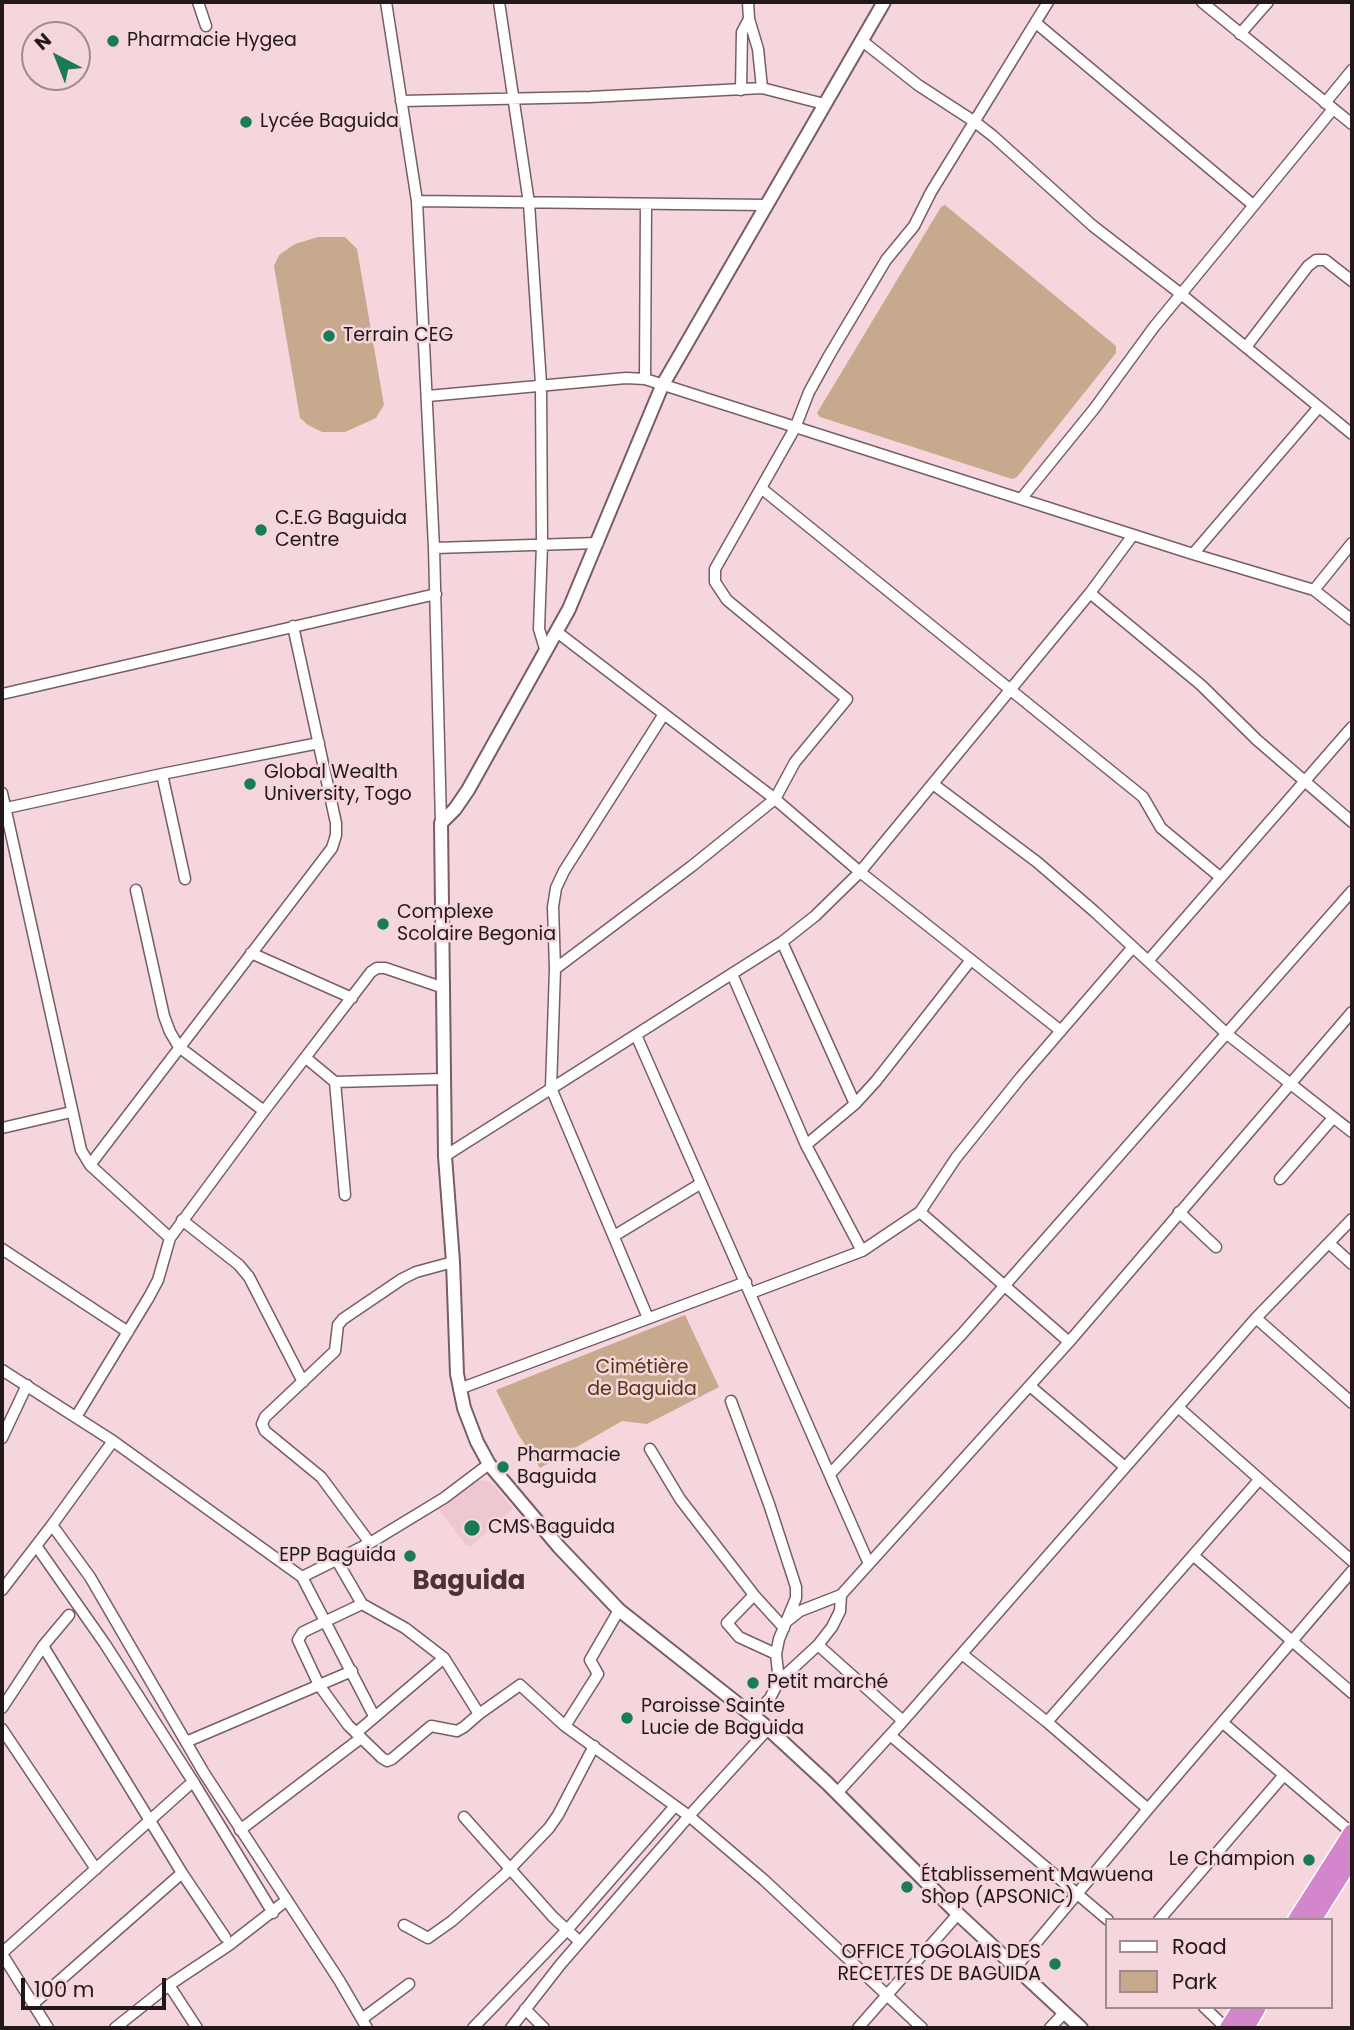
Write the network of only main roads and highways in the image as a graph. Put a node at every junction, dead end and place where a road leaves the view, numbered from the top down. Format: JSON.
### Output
{"nodes":[{"id":1,"x":1352,"y":1832,"type":"edge"},
{"id":2,"x":1352,"y":1858,"type":"edge"},
{"id":3,"x":1297,"y":1918,"type":"edge"},
{"id":4,"x":1314,"y":1918,"type":"edge"},
{"id":5,"x":1240,"y":2009,"type":"edge"},
{"id":6,"x":1257,"y":2009,"type":"edge"},
{"id":7,"x":1227,"y":2028,"type":"edge"},
{"id":8,"x":1246,"y":2028,"type":"edge"}],
"edges":[{"from":1,"to":3,"type":"highway"},
{"from":2,"to":4,"type":"highway"},
{"from":5,"to":7,"type":"highway"},
{"from":6,"to":8,"type":"highway"}]}
